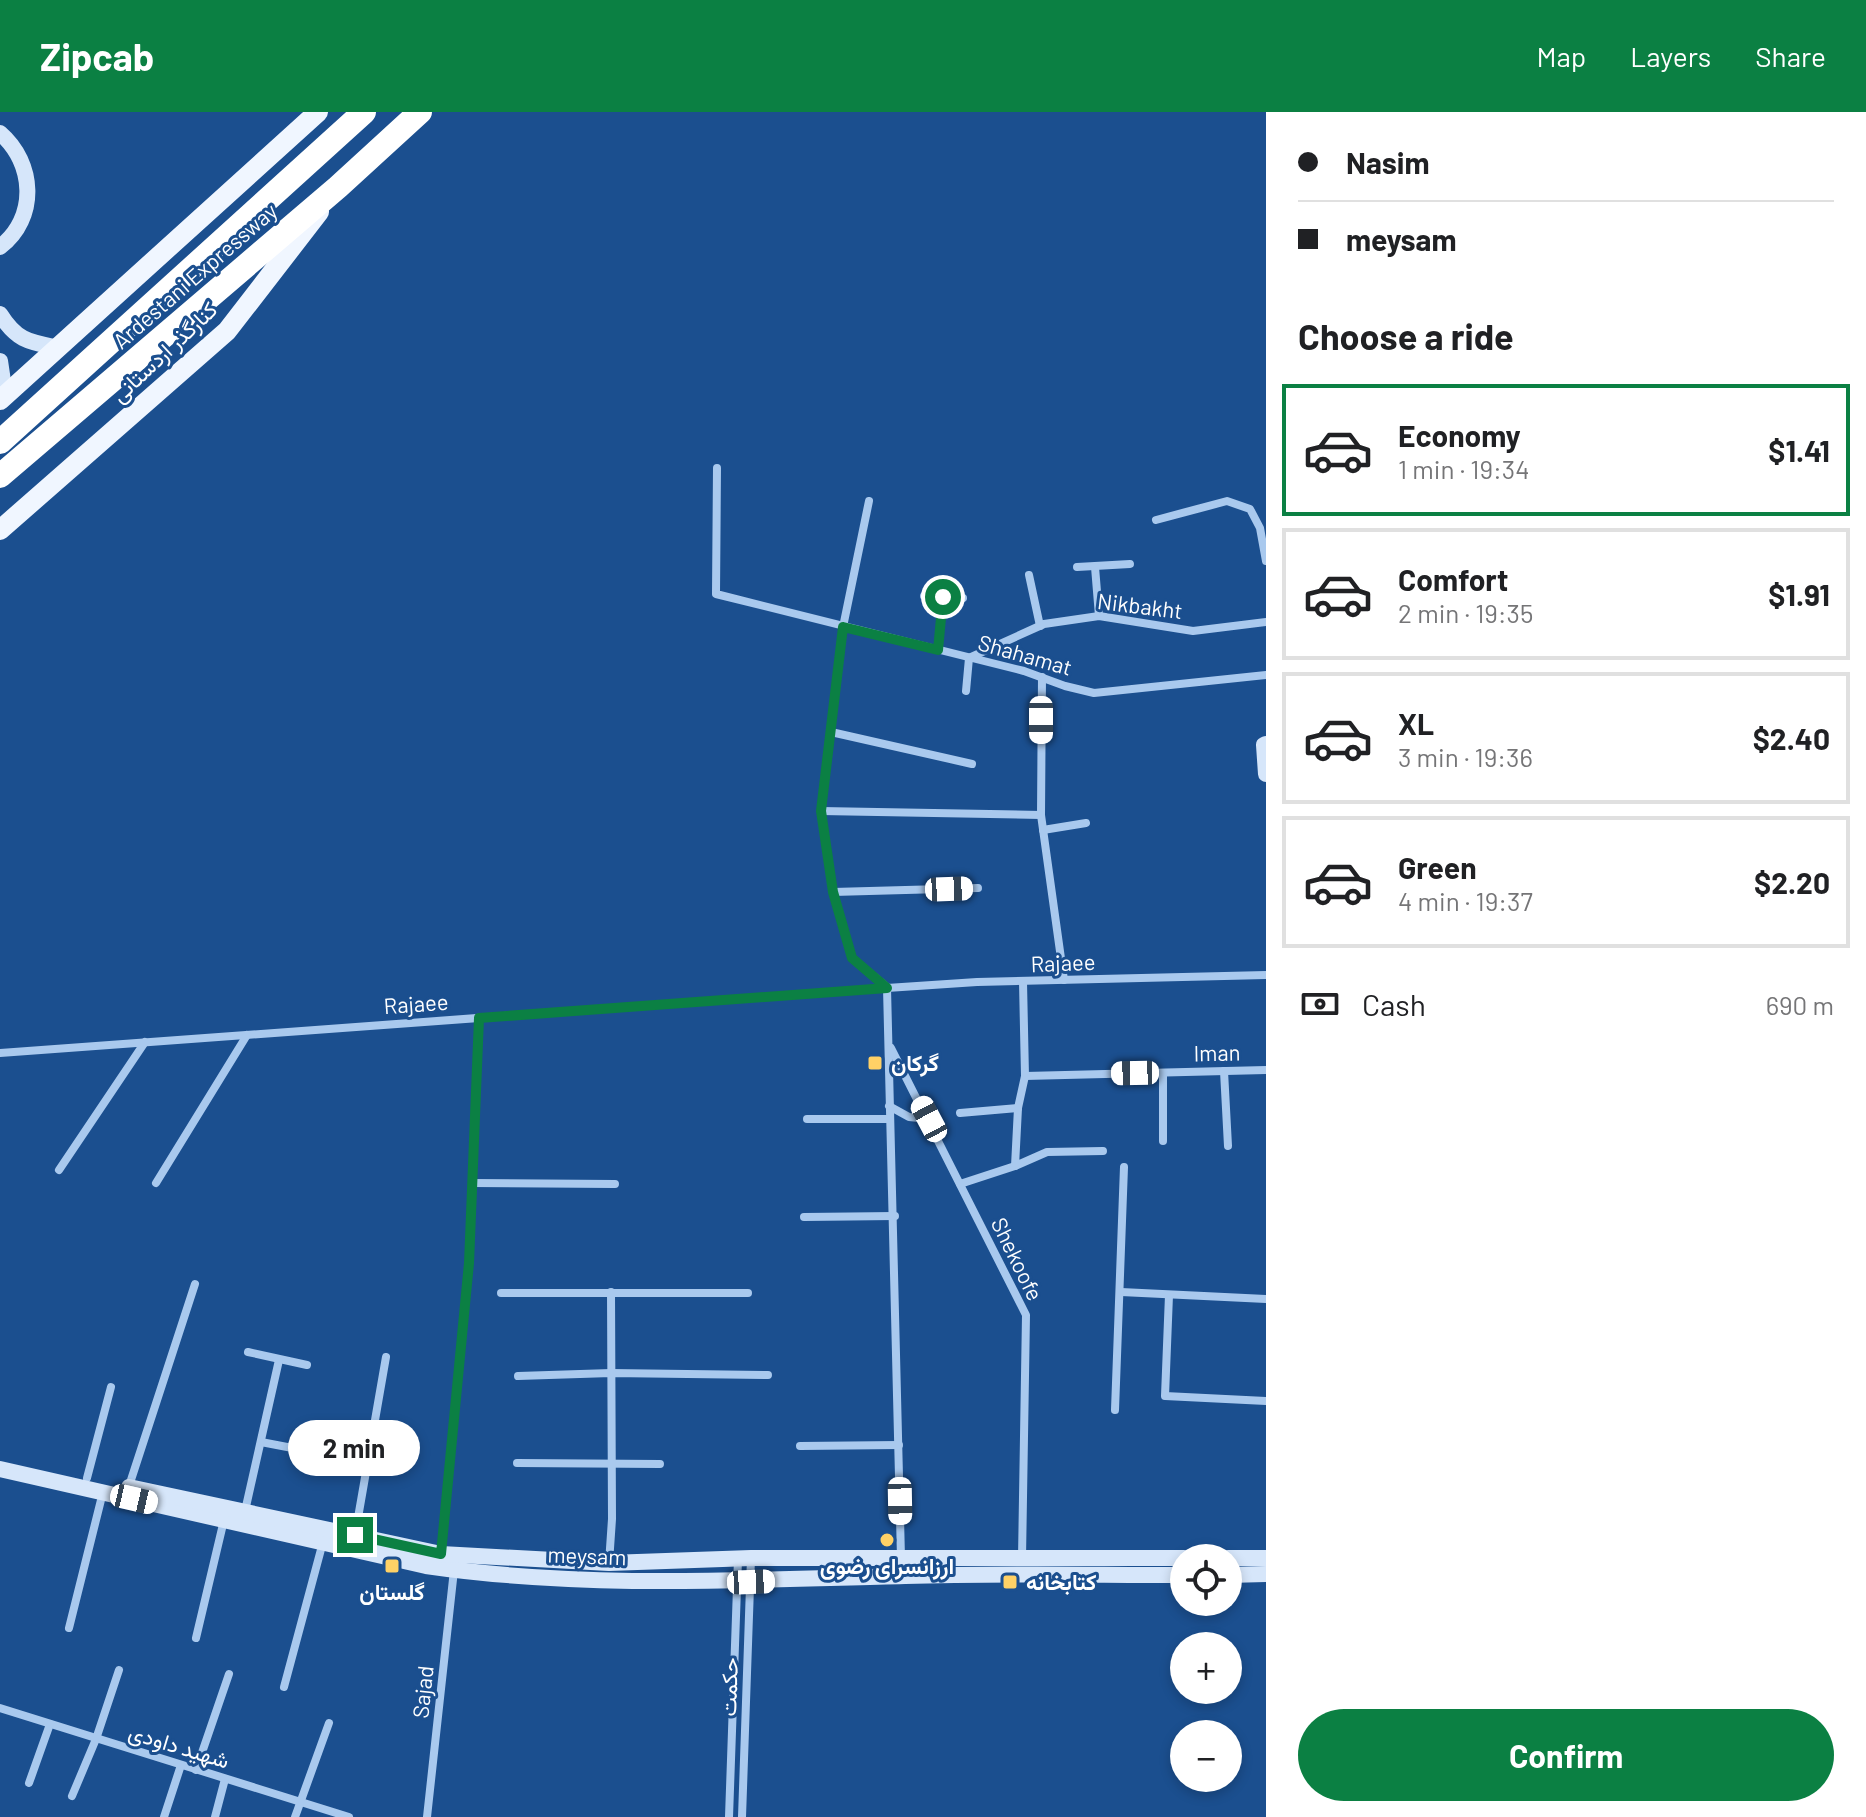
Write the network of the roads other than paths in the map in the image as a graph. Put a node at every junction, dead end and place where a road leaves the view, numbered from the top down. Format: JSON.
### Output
{"nodes":[{"id":1,"x":318,"y":112,"type":"edge"},
{"id":2,"x":364,"y":112,"type":"edge"},
{"id":3,"x":420,"y":112,"type":"edge"},
{"id":4,"x":0,"y":133,"type":"edge"},
{"id":5,"x":338,"y":187,"type":"junction"},
{"id":6,"x":0,"y":247,"type":"edge"},
{"id":7,"x":0,"y":314,"type":"edge"},
{"id":8,"x":59,"y":348,"type":"junction"},
{"id":9,"x":0,"y":361,"type":"edge"},
{"id":10,"x":3,"y":398,"type":"edge"},
{"id":11,"x":0,"y":442,"type":"edge"},
{"id":12,"x":717,"y":468,"type":"dead end"},
{"id":13,"x":0,"y":476,"type":"edge"},
{"id":14,"x":869,"y":501,"type":"dead end"},
{"id":15,"x":1156,"y":520,"type":"dead end"},
{"id":16,"x":0,"y":530,"type":"edge"},
{"id":17,"x":1266,"y":561,"type":"edge"},
{"id":18,"x":1130,"y":564,"type":"dead end"},
{"id":19,"x":1077,"y":567,"type":"dead end"},
{"id":20,"x":1095,"y":567,"type":"junction"},
{"id":21,"x":1029,"y":575,"type":"dead end"},
{"id":22,"x":924,"y":596,"type":"dead end"},
{"id":23,"x":943,"y":597,"type":"junction"},
{"id":24,"x":963,"y":598,"type":"dead end"},
{"id":25,"x":1099,"y":616,"type":"junction"},
{"id":26,"x":1266,"y":622,"type":"edge"},
{"id":27,"x":1040,"y":626,"type":"junction"},
{"id":28,"x":843,"y":627,"type":"junction"},
{"id":29,"x":938,"y":650,"type":"junction"},
{"id":30,"x":969,"y":658,"type":"junction"},
{"id":31,"x":1266,"y":675,"type":"edge"},
{"id":32,"x":1042,"y":677,"type":"junction"},
{"id":33,"x":966,"y":691,"type":"dead end"},
{"id":34,"x":831,"y":732,"type":"junction"},
{"id":35,"x":1265,"y":744,"type":"edge"},
{"id":36,"x":972,"y":764,"type":"dead end"},
{"id":37,"x":1266,"y":774,"type":"edge"},
{"id":38,"x":821,"y":811,"type":"junction"},
{"id":39,"x":1041,"y":815,"type":"junction"},
{"id":40,"x":1086,"y":823,"type":"dead end"},
{"id":41,"x":1043,"y":830,"type":"junction"},
{"id":42,"x":978,"y":888,"type":"dead end"},
{"id":43,"x":833,"y":892,"type":"junction"},
{"id":44,"x":1266,"y":975,"type":"edge"},
{"id":45,"x":1064,"y":980,"type":"junction"},
{"id":46,"x":1023,"y":982,"type":"junction"},
{"id":47,"x":887,"y":988,"type":"junction"},
{"id":48,"x":479,"y":1018,"type":"junction"},
{"id":49,"x":247,"y":1035,"type":"junction"},
{"id":50,"x":145,"y":1042,"type":"junction"},
{"id":51,"x":889,"y":1044,"type":"junction"},
{"id":52,"x":0,"y":1053,"type":"edge"},
{"id":53,"x":1266,"y":1070,"type":"edge"},
{"id":54,"x":1224,"y":1071,"type":"junction"},
{"id":55,"x":1163,"y":1073,"type":"junction"},
{"id":56,"x":1025,"y":1076,"type":"junction"},
{"id":57,"x":889,"y":1106,"type":"junction"},
{"id":58,"x":1018,"y":1108,"type":"junction"},
{"id":59,"x":960,"y":1113,"type":"dead end"},
{"id":60,"x":807,"y":1119,"type":"dead end"},
{"id":61,"x":890,"y":1119,"type":"junction"},
{"id":62,"x":929,"y":1119,"type":"junction"},
{"id":63,"x":1163,"y":1141,"type":"dead end"},
{"id":64,"x":1228,"y":1146,"type":"dead end"},
{"id":65,"x":1103,"y":1151,"type":"dead end"},
{"id":66,"x":1015,"y":1166,"type":"junction"},
{"id":67,"x":1124,"y":1167,"type":"dead end"},
{"id":68,"x":59,"y":1170,"type":"dead end"},
{"id":69,"x":156,"y":1183,"type":"dead end"},
{"id":70,"x":472,"y":1183,"type":"junction"},
{"id":71,"x":615,"y":1184,"type":"dead end"},
{"id":72,"x":960,"y":1184,"type":"junction"},
{"id":73,"x":895,"y":1216,"type":"junction"},
{"id":74,"x":804,"y":1217,"type":"dead end"},
{"id":75,"x":195,"y":1284,"type":"dead end"},
{"id":76,"x":611,"y":1292,"type":"junction"},
{"id":77,"x":1121,"y":1292,"type":"junction"},
{"id":78,"x":501,"y":1293,"type":"dead end"},
{"id":79,"x":748,"y":1293,"type":"dead end"},
{"id":80,"x":1169,"y":1295,"type":"junction"},
{"id":81,"x":1266,"y":1299,"type":"edge"},
{"id":82,"x":248,"y":1352,"type":"dead end"},
{"id":83,"x":386,"y":1357,"type":"dead end"},
{"id":84,"x":279,"y":1360,"type":"junction"},
{"id":85,"x":307,"y":1365,"type":"dead end"},
{"id":86,"x":611,"y":1373,"type":"junction"},
{"id":87,"x":768,"y":1375,"type":"dead end"},
{"id":88,"x":518,"y":1376,"type":"dead end"},
{"id":89,"x":111,"y":1387,"type":"dead end"},
{"id":90,"x":1266,"y":1401,"type":"edge"},
{"id":91,"x":1115,"y":1410,"type":"dead end"},
{"id":92,"x":261,"y":1442,"type":"junction"},
{"id":93,"x":899,"y":1445,"type":"junction"},
{"id":94,"x":800,"y":1446,"type":"dead end"},
{"id":95,"x":308,"y":1451,"type":"dead end"},
{"id":96,"x":0,"y":1460,"type":"edge"},
{"id":97,"x":517,"y":1463,"type":"dead end"},
{"id":98,"x":612,"y":1463,"type":"junction"},
{"id":99,"x":660,"y":1464,"type":"dead end"},
{"id":100,"x":0,"y":1469,"type":"edge"},
{"id":101,"x":87,"y":1478,"type":"junction"},
{"id":102,"x":129,"y":1486,"type":"junction"},
{"id":103,"x":104,"y":1492,"type":"junction"},
{"id":104,"x":245,"y":1511,"type":"junction"},
{"id":105,"x":224,"y":1520,"type":"junction"},
{"id":106,"x":355,"y":1535,"type":"junction"},
{"id":107,"x":323,"y":1542,"type":"junction"},
{"id":108,"x":441,"y":1554,"type":"junction"},
{"id":109,"x":744,"y":1558,"type":"junction"},
{"id":110,"x":901,"y":1558,"type":"junction"},
{"id":111,"x":1170,"y":1558,"type":"edge"},
{"id":112,"x":1242,"y":1558,"type":"edge"},
{"id":113,"x":1266,"y":1558,"type":"edge"},
{"id":114,"x":1022,"y":1559,"type":"junction"},
{"id":115,"x":609,"y":1563,"type":"junction"},
{"id":116,"x":454,"y":1570,"type":"junction"},
{"id":117,"x":1266,"y":1574,"type":"edge"},
{"id":118,"x":1170,"y":1575,"type":"edge"},
{"id":119,"x":1242,"y":1575,"type":"edge"},
{"id":120,"x":745,"y":1582,"type":"junction"},
{"id":121,"x":69,"y":1628,"type":"dead end"},
{"id":122,"x":196,"y":1638,"type":"dead end"},
{"id":123,"x":119,"y":1670,"type":"dead end"},
{"id":124,"x":229,"y":1674,"type":"dead end"},
{"id":125,"x":284,"y":1687,"type":"dead end"},
{"id":126,"x":0,"y":1708,"type":"edge"},
{"id":127,"x":329,"y":1723,"type":"dead end"},
{"id":128,"x":50,"y":1724,"type":"junction"},
{"id":129,"x":96,"y":1739,"type":"junction"},
{"id":130,"x":181,"y":1765,"type":"junction"},
{"id":131,"x":196,"y":1770,"type":"junction"},
{"id":132,"x":225,"y":1779,"type":"junction"},
{"id":133,"x":29,"y":1783,"type":"dead end"},
{"id":134,"x":72,"y":1796,"type":"dead end"},
{"id":135,"x":300,"y":1802,"type":"junction"},
{"id":136,"x":345,"y":1816,"type":"edge"},
{"id":137,"x":164,"y":1817,"type":"edge"},
{"id":138,"x":215,"y":1817,"type":"edge"},
{"id":139,"x":295,"y":1817,"type":"edge"},
{"id":140,"x":427,"y":1817,"type":"edge"},
{"id":141,"x":729,"y":1817,"type":"edge"},
{"id":142,"x":742,"y":1817,"type":"edge"}],
"edges":[{"from":1,"to":8,"type":"main road"},
{"from":2,"to":11,"type":"highway","name":"Ardestani Expressway"},
{"from":3,"to":5,"type":"highway","name":"Ardestani Expressway"},
{"from":4,"to":6,"type":"main road"},
{"from":5,"to":13,"type":"highway","name":"Ardestani Expressway"},
{"from":5,"to":16,"type":"main road","name":"کنارگذر اردستانی"},
{"from":7,"to":8,"type":"main road"},
{"from":8,"to":10,"type":"main road"},
{"from":9,"to":10,"type":"main road"},
{"from":12,"to":28,"type":"street","name":"Shahamat"},
{"from":14,"to":28,"type":"street"},
{"from":15,"to":17,"type":"street"},
{"from":18,"to":20,"type":"street"},
{"from":19,"to":20,"type":"street"},
{"from":20,"to":25,"type":"street"},
{"from":21,"to":27,"type":"street"},
{"from":22,"to":23,"type":"street"},
{"from":23,"to":24,"type":"street"},
{"from":23,"to":29,"type":"street"},
{"from":25,"to":26,"type":"street","name":"Nikbakht"},
{"from":25,"to":27,"type":"street","name":"Nikbakht"},
{"from":27,"to":30,"type":"street","name":"Nikbakht"},
{"from":28,"to":29,"type":"street","name":"Shahamat"},
{"from":28,"to":34,"type":"street"},
{"from":29,"to":30,"type":"street","name":"Shahamat"},
{"from":30,"to":32,"type":"street","name":"Shahamat"},
{"from":30,"to":33,"type":"street"},
{"from":31,"to":32,"type":"street","name":"Shahamat"},
{"from":32,"to":39,"type":"street"},
{"from":34,"to":36,"type":"street"},
{"from":34,"to":38,"type":"street"},
{"from":35,"to":37,"type":"main road"},
{"from":38,"to":39,"type":"street"},
{"from":38,"to":43,"type":"street"},
{"from":39,"to":41,"type":"street"},
{"from":40,"to":41,"type":"street"},
{"from":41,"to":45,"type":"street"},
{"from":42,"to":43,"type":"street"},
{"from":43,"to":47,"type":"street"},
{"from":44,"to":45,"type":"street","name":"Rajaee"},
{"from":45,"to":46,"type":"street","name":"Rajaee"},
{"from":46,"to":47,"type":"street","name":"Rajaee"},
{"from":46,"to":56,"type":"street"},
{"from":47,"to":48,"type":"street","name":"Rajaee"},
{"from":47,"to":51,"type":"street"},
{"from":48,"to":49,"type":"street","name":"Rajaee"},
{"from":48,"to":70,"type":"street"},
{"from":49,"to":50,"type":"street","name":"Rajaee"},
{"from":49,"to":69,"type":"street"},
{"from":50,"to":52,"type":"street","name":"Rajaee"},
{"from":50,"to":68,"type":"street"},
{"from":51,"to":57,"type":"street"},
{"from":51,"to":62,"type":"street","name":"Shekoofe"},
{"from":53,"to":54,"type":"street","name":"Iman"},
{"from":54,"to":55,"type":"street","name":"Iman"},
{"from":54,"to":64,"type":"street"},
{"from":55,"to":56,"type":"street","name":"Iman"},
{"from":55,"to":63,"type":"street"},
{"from":56,"to":58,"type":"street"},
{"from":57,"to":61,"type":"street"},
{"from":57,"to":62,"type":"street"},
{"from":58,"to":59,"type":"street"},
{"from":58,"to":66,"type":"street"},
{"from":60,"to":61,"type":"street"},
{"from":61,"to":73,"type":"street"},
{"from":62,"to":72,"type":"street","name":"Shekoofe"},
{"from":65,"to":66,"type":"street"},
{"from":66,"to":72,"type":"street"},
{"from":67,"to":77,"type":"street"},
{"from":70,"to":71,"type":"street"},
{"from":70,"to":108,"type":"street"},
{"from":72,"to":114,"type":"street","name":"Shekoofe"},
{"from":73,"to":74,"type":"street"},
{"from":73,"to":93,"type":"street"},
{"from":75,"to":102,"type":"street"},
{"from":76,"to":78,"type":"street"},
{"from":76,"to":79,"type":"street"},
{"from":76,"to":86,"type":"street"},
{"from":77,"to":80,"type":"street"},
{"from":77,"to":91,"type":"street"},
{"from":80,"to":81,"type":"street"},
{"from":80,"to":90,"type":"street"},
{"from":82,"to":84,"type":"street"},
{"from":83,"to":106,"type":"street"},
{"from":84,"to":85,"type":"street"},
{"from":84,"to":92,"type":"street"},
{"from":86,"to":87,"type":"street"},
{"from":86,"to":88,"type":"street"},
{"from":86,"to":98,"type":"street"},
{"from":89,"to":101,"type":"street"},
{"from":92,"to":95,"type":"street"},
{"from":92,"to":104,"type":"street"},
{"from":93,"to":94,"type":"street"},
{"from":93,"to":110,"type":"street"},
{"from":96,"to":101,"type":"main road","name":"meysam"},
{"from":97,"to":98,"type":"street"},
{"from":98,"to":99,"type":"street"},
{"from":98,"to":115,"type":"street"},
{"from":100,"to":103,"type":"main road","name":"meysam"},
{"from":101,"to":102,"type":"main road","name":"meysam"},
{"from":102,"to":104,"type":"main road","name":"meysam"},
{"from":103,"to":105,"type":"main road","name":"meysam"},
{"from":103,"to":121,"type":"street"},
{"from":104,"to":106,"type":"main road","name":"meysam"},
{"from":105,"to":107,"type":"main road","name":"meysam"},
{"from":105,"to":122,"type":"street"},
{"from":106,"to":108,"type":"main road","name":"meysam"},
{"from":107,"to":116,"type":"main road","name":"meysam"},
{"from":107,"to":125,"type":"street"},
{"from":108,"to":115,"type":"main road","name":"meysam"},
{"from":109,"to":110,"type":"main road","name":"meysam"},
{"from":109,"to":115,"type":"main road","name":"meysam"},
{"from":109,"to":120,"type":"street","name":"حکمت"},
{"from":109,"to":120,"type":"street","name":"حکمت"},
{"from":110,"to":114,"type":"main road","name":"meysam"},
{"from":111,"to":114,"type":"main road","name":"meysam"},
{"from":112,"to":113,"type":"main road"},
{"from":116,"to":120,"type":"main road","name":"meysam"},
{"from":116,"to":140,"type":"street","name":"Sajad"},
{"from":117,"to":119,"type":"main road"},
{"from":118,"to":120,"type":"main road","name":"meysam"},
{"from":120,"to":141,"type":"street","name":"حکمت"},
{"from":120,"to":142,"type":"street","name":"حکمت"},
{"from":123,"to":129,"type":"street"},
{"from":124,"to":131,"type":"street"},
{"from":126,"to":128,"type":"street","name":"شهید داودی"},
{"from":127,"to":135,"type":"street"},
{"from":128,"to":129,"type":"street","name":"شهید داودی"},
{"from":128,"to":133,"type":"street"},
{"from":129,"to":130,"type":"street","name":"شهید داودی"},
{"from":129,"to":134,"type":"street"},
{"from":130,"to":131,"type":"street","name":"شهید داودی"},
{"from":130,"to":137,"type":"street"},
{"from":131,"to":132,"type":"street","name":"شهید داودی"},
{"from":132,"to":135,"type":"street","name":"شهید داودی"},
{"from":132,"to":138,"type":"street"},
{"from":135,"to":136,"type":"street","name":"شهید داودی"},
{"from":135,"to":139,"type":"street"}]}
